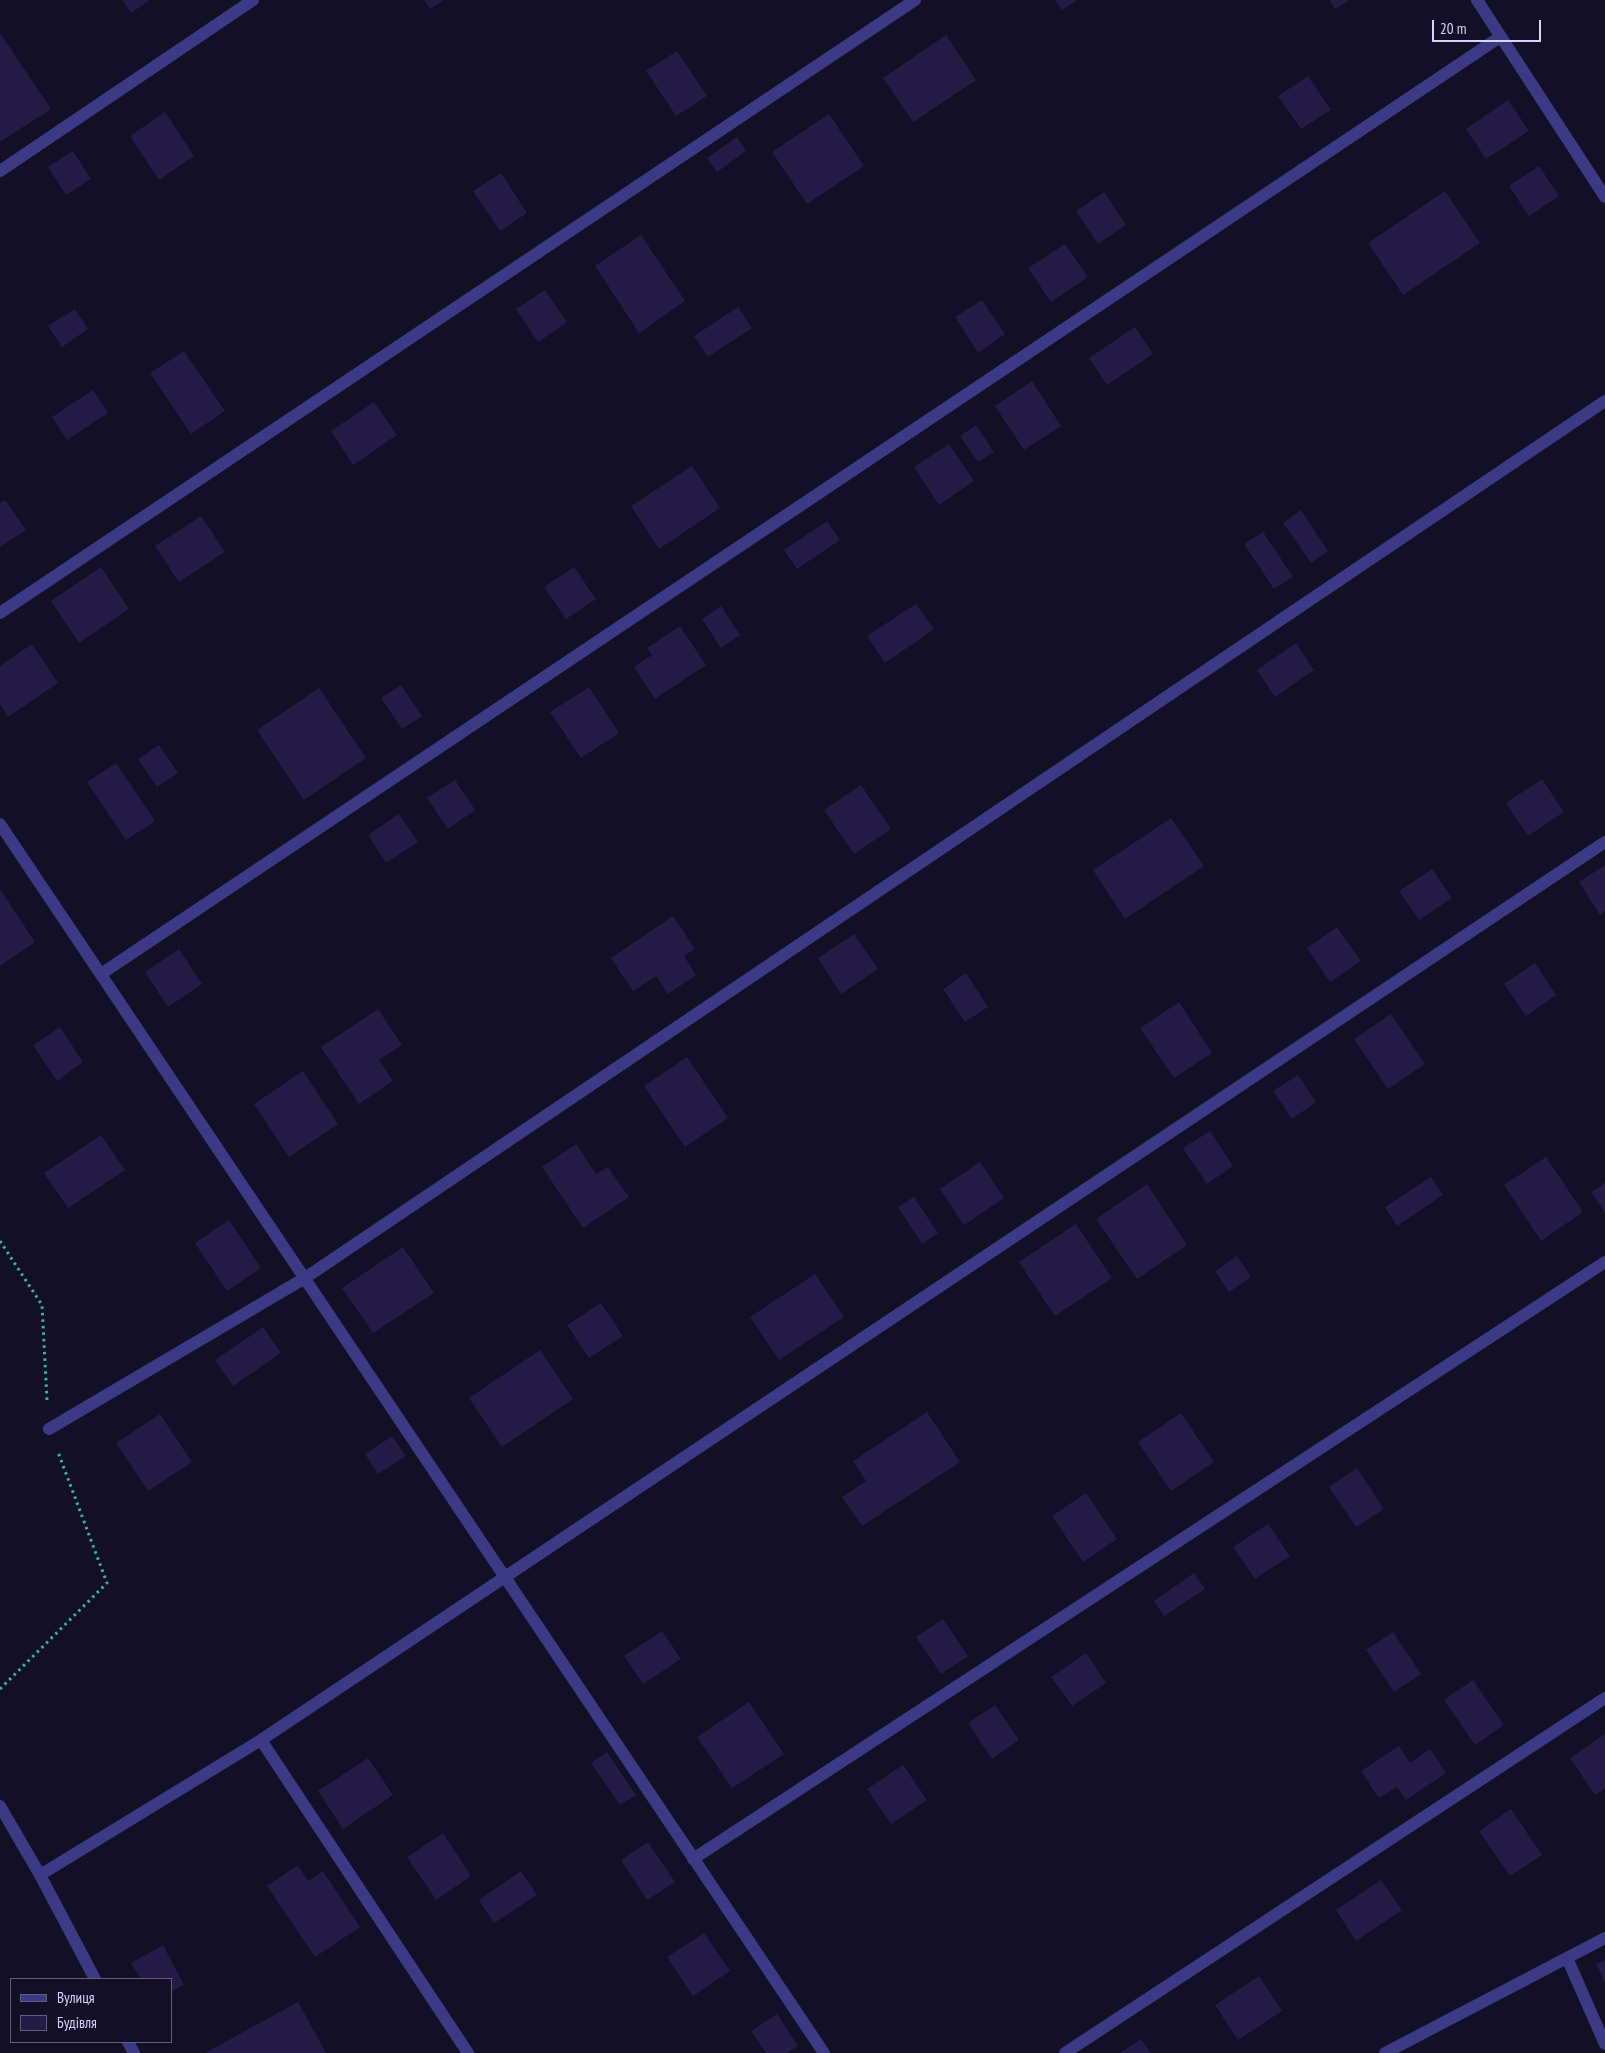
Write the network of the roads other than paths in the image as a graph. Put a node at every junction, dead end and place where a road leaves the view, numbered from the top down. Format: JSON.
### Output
{"nodes":[{"id":1,"x":253,"y":0,"type":"edge"},
{"id":2,"x":915,"y":0,"type":"edge"},
{"id":3,"x":1477,"y":0,"type":"edge"},
{"id":4,"x":1500,"y":37,"type":"junction"},
{"id":5,"x":0,"y":171,"type":"edge"},
{"id":6,"x":1605,"y":198,"type":"edge"},
{"id":7,"x":1605,"y":401,"type":"edge"},
{"id":8,"x":0,"y":614,"type":"edge"},
{"id":9,"x":0,"y":824,"type":"edge"},
{"id":10,"x":1605,"y":842,"type":"edge"},
{"id":11,"x":101,"y":974,"type":"junction"},
{"id":12,"x":1605,"y":1262,"type":"edge"},
{"id":13,"x":304,"y":1278,"type":"junction"},
{"id":14,"x":49,"y":1429,"type":"road end"},
{"id":15,"x":505,"y":1578,"type":"junction"},
{"id":16,"x":1605,"y":1698,"type":"edge"},
{"id":17,"x":261,"y":1740,"type":"junction"},
{"id":18,"x":0,"y":1806,"type":"edge"},
{"id":19,"x":693,"y":1858,"type":"junction"},
{"id":20,"x":40,"y":1875,"type":"junction"},
{"id":21,"x":1605,"y":1938,"type":"edge"},
{"id":22,"x":1567,"y":1958,"type":"junction"},
{"id":23,"x":94,"y":1978,"type":"edge"},
{"id":24,"x":1605,"y":2044,"type":"edge"},
{"id":25,"x":468,"y":2053,"type":"edge"},
{"id":26,"x":824,"y":2053,"type":"edge"},
{"id":27,"x":1065,"y":2053,"type":"edge"},
{"id":28,"x":1385,"y":2053,"type":"edge"}],
"edges":[{"from":1,"to":5,"type":"street"},
{"from":2,"to":8,"type":"street"},
{"from":3,"to":4,"type":"street"},
{"from":4,"to":6,"type":"street"},
{"from":4,"to":11,"type":"street"},
{"from":7,"to":13,"type":"street"},
{"from":9,"to":11,"type":"street"},
{"from":10,"to":15,"type":"street"},
{"from":11,"to":13,"type":"street"},
{"from":12,"to":19,"type":"street"},
{"from":13,"to":14,"type":"street"},
{"from":13,"to":15,"type":"street"},
{"from":15,"to":17,"type":"street"},
{"from":15,"to":19,"type":"street"},
{"from":16,"to":27,"type":"street"},
{"from":17,"to":20,"type":"street"},
{"from":17,"to":25,"type":"street"},
{"from":18,"to":20,"type":"street"},
{"from":19,"to":26,"type":"street"},
{"from":20,"to":23,"type":"street"},
{"from":21,"to":22,"type":"street"},
{"from":22,"to":24,"type":"street"},
{"from":22,"to":28,"type":"street"}]}
